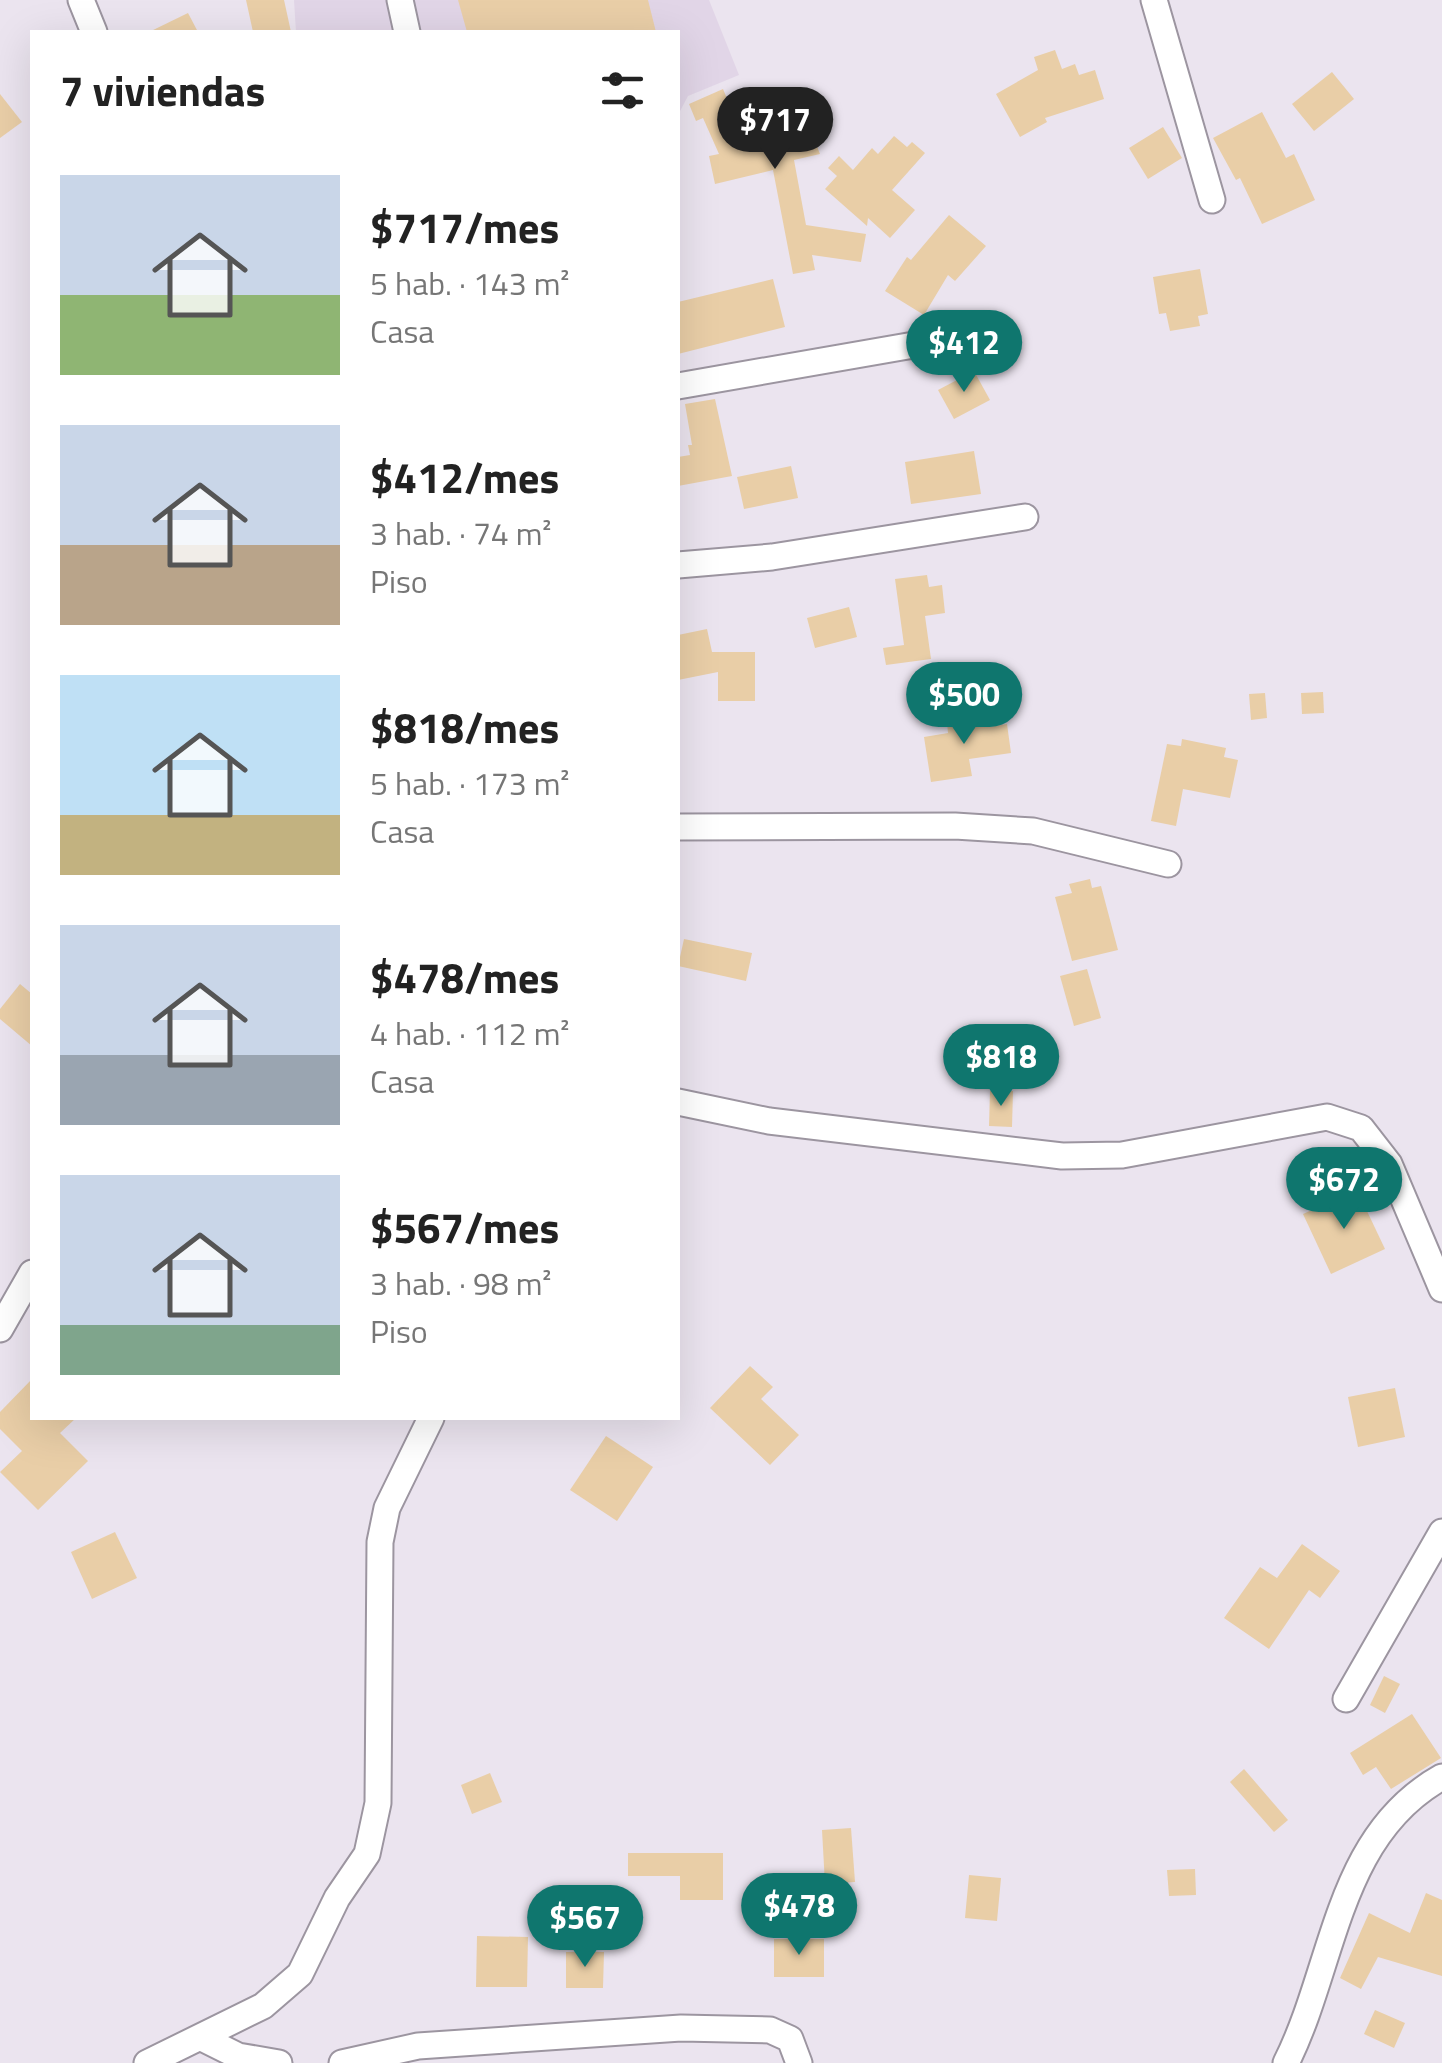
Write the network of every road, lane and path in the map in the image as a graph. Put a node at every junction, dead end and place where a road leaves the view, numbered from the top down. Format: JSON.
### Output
{"nodes":[{"id":1,"x":81,"y":0,"type":"edge"},
{"id":2,"x":400,"y":0,"type":"edge"},
{"id":3,"x":1154,"y":0,"type":"edge"},
{"id":4,"x":93,"y":30,"type":"edge"},
{"id":5,"x":407,"y":30,"type":"edge"},
{"id":6,"x":1212,"y":200,"type":"dead end"},
{"id":7,"x":954,"y":338,"type":"dead end"},
{"id":8,"x":680,"y":386,"type":"edge"},
{"id":9,"x":1025,"y":517,"type":"dead end"},
{"id":10,"x":680,"y":565,"type":"edge"},
{"id":11,"x":680,"y":828,"type":"edge"},
{"id":12,"x":1168,"y":864,"type":"dead end"},
{"id":13,"x":680,"y":1102,"type":"edge"},
{"id":14,"x":30,"y":1276,"type":"edge"},
{"id":15,"x":1442,"y":1289,"type":"edge"},
{"id":16,"x":0,"y":1329,"type":"edge"},
{"id":17,"x":430,"y":1420,"type":"edge"},
{"id":18,"x":1442,"y":1532,"type":"edge"},
{"id":19,"x":1346,"y":1698,"type":"dead end"},
{"id":20,"x":1442,"y":1777,"type":"edge"},
{"id":21,"x":202,"y":2038,"type":"junction"},
{"id":22,"x":147,"y":2063,"type":"edge"},
{"id":23,"x":280,"y":2063,"type":"edge"},
{"id":24,"x":342,"y":2063,"type":"edge"},
{"id":25,"x":800,"y":2063,"type":"edge"},
{"id":26,"x":1286,"y":2063,"type":"edge"}],
"edges":[{"from":1,"to":4,"type":"street"},
{"from":2,"to":5,"type":"street"},
{"from":3,"to":6,"type":"street"},
{"from":7,"to":8,"type":"street"},
{"from":9,"to":10,"type":"street"},
{"from":11,"to":12,"type":"street"},
{"from":13,"to":15,"type":"street"},
{"from":14,"to":16,"type":"street"},
{"from":17,"to":21,"type":"street"},
{"from":18,"to":19,"type":"street"},
{"from":20,"to":26,"type":"street"},
{"from":21,"to":22,"type":"street"},
{"from":21,"to":23,"type":"street"},
{"from":24,"to":25,"type":"street"}]}
